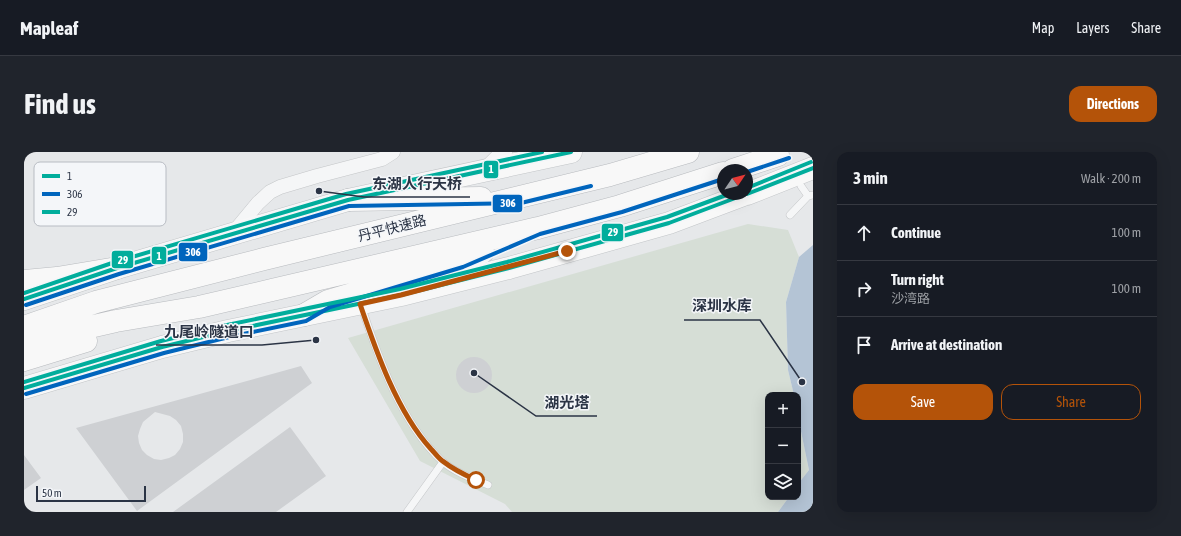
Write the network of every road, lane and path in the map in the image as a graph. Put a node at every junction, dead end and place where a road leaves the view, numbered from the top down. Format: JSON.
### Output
{"nodes":[{"id":1,"x":393,"y":152,"type":"edge"},
{"id":2,"x":505,"y":152,"type":"edge"},
{"id":3,"x":571,"y":152,"type":"edge"},
{"id":4,"x":688,"y":152,"type":"edge"},
{"id":5,"x":778,"y":155,"type":"dead end"},
{"id":6,"x":751,"y":164,"type":"edge"},
{"id":7,"x":813,"y":168,"type":"edge"},
{"id":8,"x":483,"y":171,"type":"junction"},
{"id":9,"x":717,"y":175,"type":"edge"},
{"id":10,"x":801,"y":186,"type":"dead end"},
{"id":11,"x":753,"y":192,"type":"edge"},
{"id":12,"x":811,"y":195,"type":"edge"},
{"id":13,"x":520,"y":197,"type":"junction"},
{"id":14,"x":348,"y":200,"type":"junction"},
{"id":15,"x":731,"y":200,"type":"edge"},
{"id":16,"x":790,"y":215,"type":"dead end"},
{"id":17,"x":538,"y":228,"type":"junction"},
{"id":18,"x":231,"y":235,"type":"junction"},
{"id":19,"x":117,"y":268,"type":"junction"},
{"id":20,"x":24,"y":281,"type":"edge"},
{"id":21,"x":24,"y":299,"type":"edge"},
{"id":22,"x":96,"y":302,"type":"junction"},
{"id":23,"x":360,"y":304,"type":"junction"},
{"id":24,"x":199,"y":306,"type":"junction"},
{"id":25,"x":24,"y":312,"type":"edge"},
{"id":26,"x":304,"y":315,"type":"junction"},
{"id":27,"x":24,"y":327,"type":"edge"},
{"id":28,"x":24,"y":342,"type":"edge"},
{"id":29,"x":24,"y":360,"type":"edge"},
{"id":30,"x":24,"y":388,"type":"edge"},
{"id":31,"x":443,"y":462,"type":"junction"},
{"id":32,"x":488,"y":485,"type":"dead end"},
{"id":33,"x":407,"y":512,"type":"edge"}],
"edges":[{"from":1,"to":18,"type":"street"},
{"from":2,"to":8,"type":"street"},
{"from":3,"to":8,"type":"main road"},
{"from":4,"to":13,"type":"main road","name":"丹平快速路"},
{"from":5,"to":6,"type":"main road"},
{"from":7,"to":11,"type":"main road"},
{"from":8,"to":14,"type":"main road"},
{"from":9,"to":17,"type":"main road"},
{"from":10,"to":12,"type":"lane"},
{"from":12,"to":16,"type":"lane"},
{"from":13,"to":14,"type":"main road"},
{"from":13,"to":22,"type":"main road","name":"丹平快速路"},
{"from":14,"to":18,"type":"main road"},
{"from":15,"to":23,"type":"main road"},
{"from":17,"to":24,"type":"main road"},
{"from":17,"to":26,"type":"main road"},
{"from":18,"to":19,"type":"main road"},
{"from":19,"to":20,"type":"main road"},
{"from":19,"to":21,"type":"main road"},
{"from":22,"to":25,"type":"main road"},
{"from":22,"to":27,"type":"main road"},
{"from":23,"to":26,"type":"main road"},
{"from":23,"to":31,"type":"lane"},
{"from":24,"to":28,"type":"main road"},
{"from":24,"to":29,"type":"main road"},
{"from":26,"to":30,"type":"main road"},
{"from":31,"to":32,"type":"lane"},
{"from":31,"to":33,"type":"lane"}]}
